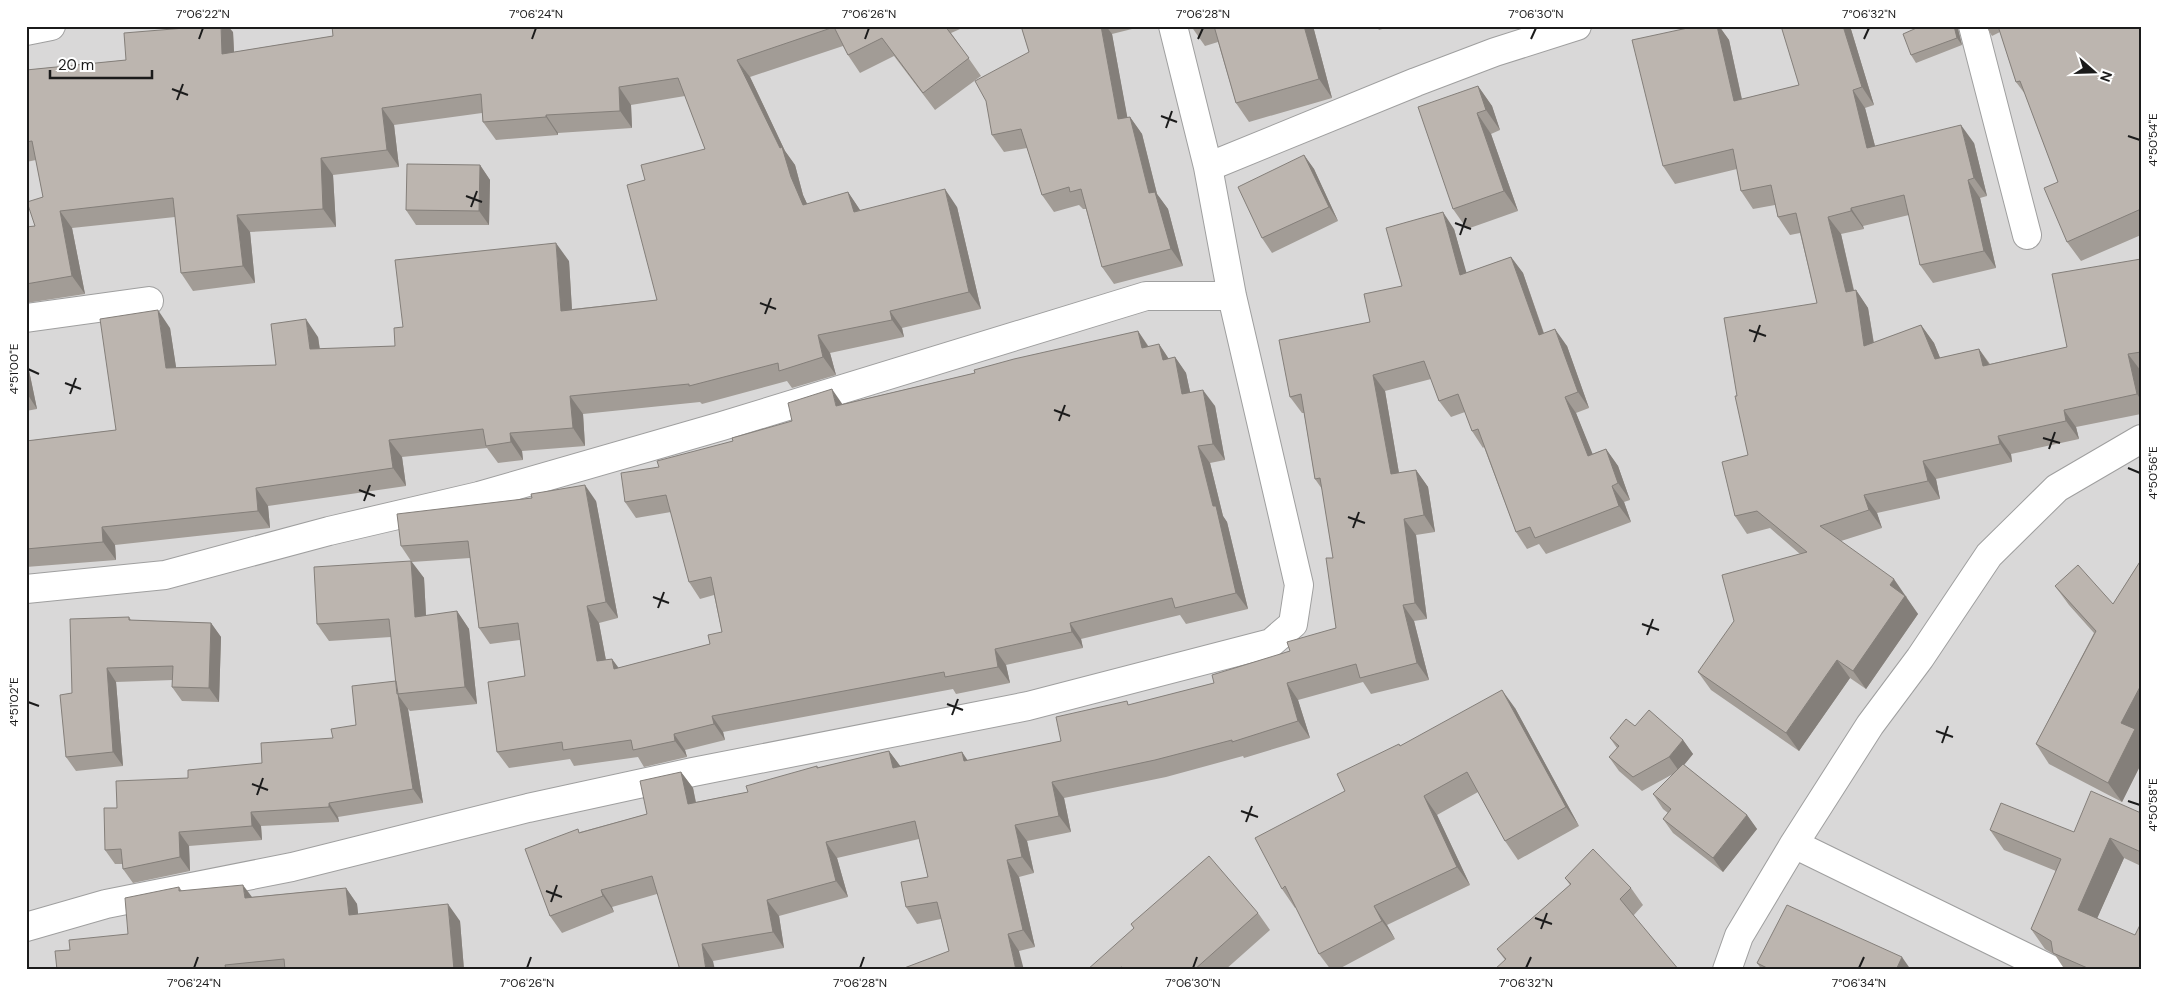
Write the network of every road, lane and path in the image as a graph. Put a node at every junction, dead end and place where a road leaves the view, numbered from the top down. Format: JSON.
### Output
{"nodes":[{"id":1,"x":50,"y":26,"type":"edge"},
{"id":2,"x":1173,"y":26,"type":"edge"},
{"id":3,"x":1577,"y":26,"type":"edge"},
{"id":4,"x":1973,"y":26,"type":"edge"},
{"id":5,"x":26,"y":31,"type":"edge"},
{"id":6,"x":1208,"y":167,"type":"junction"},
{"id":7,"x":2027,"y":235,"type":"dead end"},
{"id":8,"x":1232,"y":296,"type":"junction"},
{"id":9,"x":149,"y":301,"type":"dead end"},
{"id":10,"x":26,"y":318,"type":"edge"},
{"id":11,"x":2141,"y":438,"type":"edge"},
{"id":12,"x":26,"y":589,"type":"edge"},
{"id":13,"x":1794,"y":844,"type":"junction"},
{"id":14,"x":26,"y":927,"type":"edge"},
{"id":15,"x":1727,"y":970,"type":"edge"},
{"id":16,"x":2052,"y":970,"type":"edge"}],
"edges":[{"from":1,"to":5,"type":"street"},
{"from":2,"to":6,"type":"street"},
{"from":3,"to":6,"type":"street"},
{"from":4,"to":7,"type":"street"},
{"from":6,"to":8,"type":"street"},
{"from":8,"to":12,"type":"street"},
{"from":8,"to":14,"type":"street"},
{"from":9,"to":10,"type":"street"},
{"from":11,"to":13,"type":"street"},
{"from":13,"to":15,"type":"street"},
{"from":13,"to":16,"type":"street"}]}
